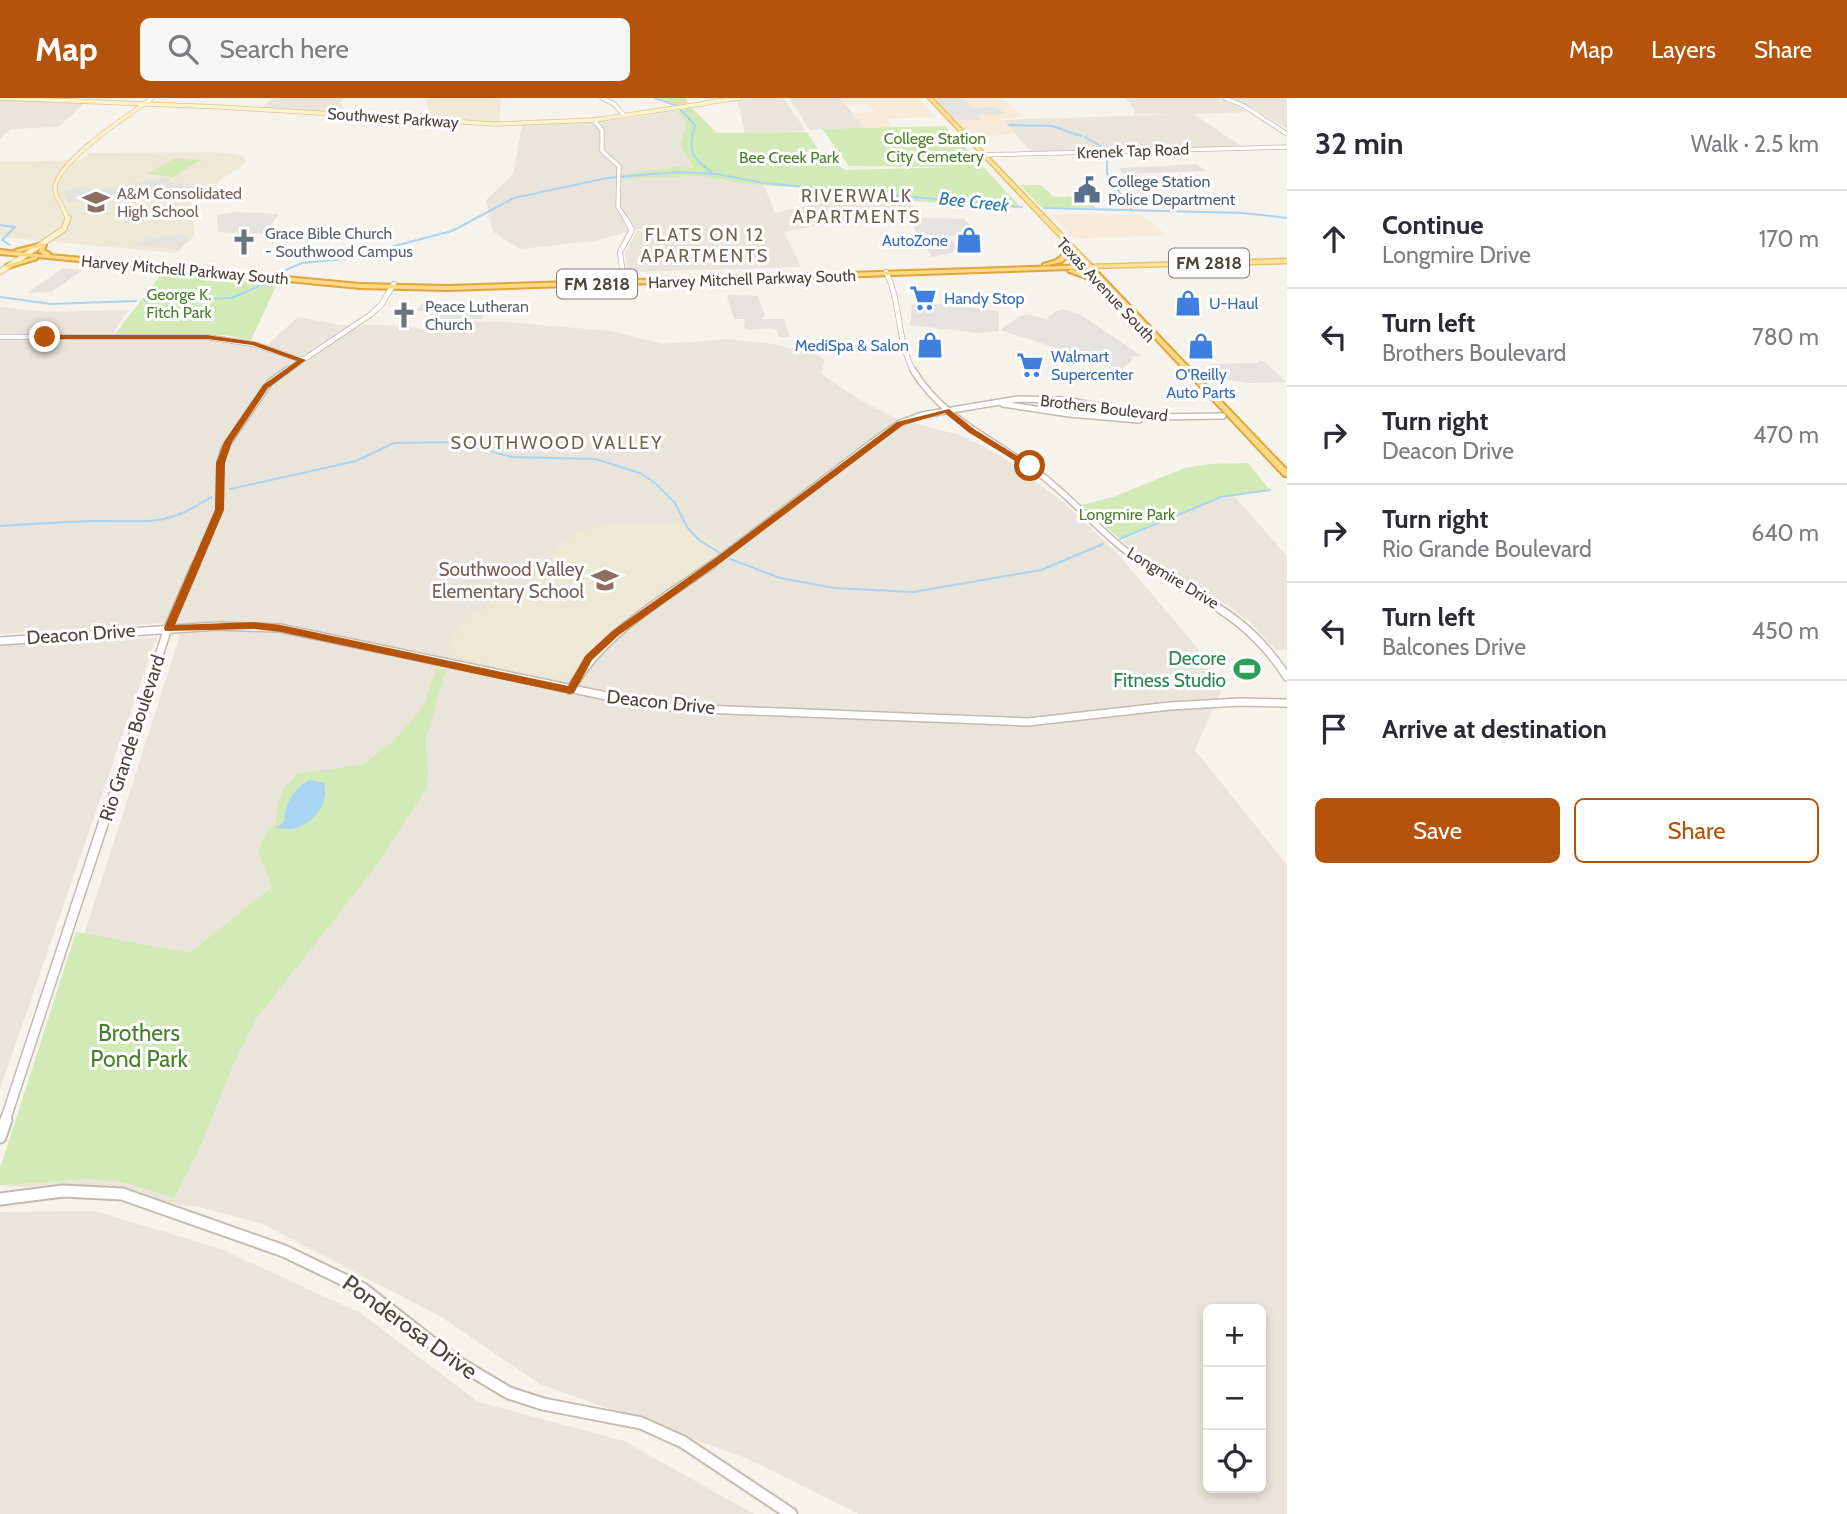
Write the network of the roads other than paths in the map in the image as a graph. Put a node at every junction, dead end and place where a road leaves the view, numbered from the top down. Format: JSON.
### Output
{"nodes":[{"id":1,"x":1,"y":98,"type":"edge"},
{"id":2,"x":152,"y":98,"type":"edge"},
{"id":3,"x":602,"y":98,"type":"edge"},
{"id":4,"x":740,"y":98,"type":"edge"},
{"id":5,"x":923,"y":98,"type":"edge"},
{"id":6,"x":930,"y":98,"type":"edge"},
{"id":7,"x":1225,"y":98,"type":"edge"},
{"id":8,"x":144,"y":104,"type":"junction"},
{"id":9,"x":938,"y":113,"type":"junction"},
{"id":10,"x":945,"y":113,"type":"junction"},
{"id":11,"x":625,"y":116,"type":"junction"},
{"id":12,"x":594,"y":120,"type":"junction"},
{"id":13,"x":1287,"y":134,"type":"edge"},
{"id":14,"x":1287,"y":147,"type":"edge"},
{"id":15,"x":979,"y":155,"type":"junction"},
{"id":16,"x":987,"y":155,"type":"junction"},
{"id":17,"x":1027,"y":206,"type":"junction"},
{"id":18,"x":1046,"y":217,"type":"junction"},
{"id":19,"x":1038,"y":218,"type":"junction"},
{"id":20,"x":1056,"y":228,"type":"junction"},
{"id":21,"x":43,"y":245,"type":"junction"},
{"id":22,"x":1066,"y":248,"type":"junction"},
{"id":23,"x":3,"y":251,"type":"edge"},
{"id":24,"x":29,"y":253,"type":"junction"},
{"id":25,"x":48,"y":255,"type":"junction"},
{"id":26,"x":1081,"y":255,"type":"junction"},
{"id":27,"x":1287,"y":261,"type":"edge"},
{"id":28,"x":169,"y":265,"type":"junction"},
{"id":29,"x":8,"y":266,"type":"junction"},
{"id":30,"x":1038,"y":266,"type":"junction"},
{"id":31,"x":1119,"y":266,"type":"junction"},
{"id":32,"x":159,"y":267,"type":"junction"},
{"id":33,"x":1088,"y":267,"type":"junction"},
{"id":34,"x":1050,"y":270,"type":"junction"},
{"id":35,"x":0,"y":272,"type":"edge"},
{"id":36,"x":886,"y":277,"type":"junction"},
{"id":37,"x":624,"y":282,"type":"junction"},
{"id":38,"x":1101,"y":285,"type":"junction"},
{"id":39,"x":393,"y":286,"type":"junction"},
{"id":40,"x":0,"y":337,"type":"edge"},
{"id":41,"x":302,"y":360,"type":"junction"},
{"id":42,"x":986,"y":403,"type":"junction"},
{"id":43,"x":946,"y":411,"type":"junction"},
{"id":44,"x":1227,"y":415,"type":"junction"},
{"id":45,"x":1287,"y":474,"type":"edge"},
{"id":46,"x":1287,"y":483,"type":"edge"},
{"id":47,"x":168,"y":628,"type":"junction"},
{"id":48,"x":0,"y":640,"type":"edge"},
{"id":49,"x":1287,"y":677,"type":"edge"},
{"id":50,"x":570,"y":690,"type":"junction"},
{"id":51,"x":1287,"y":703,"type":"edge"},
{"id":52,"x":0,"y":1137,"type":"edge"},
{"id":53,"x":0,"y":1199,"type":"edge"},
{"id":54,"x":791,"y":1514,"type":"edge"}],
"edges":[{"from":1,"to":8,"type":"main road","name":"Southwest Parkway"},
{"from":2,"to":8,"type":"street"},
{"from":3,"to":11,"type":"street"},
{"from":4,"to":11,"type":"main road","name":"Southwest Parkway"},
{"from":5,"to":9,"type":"main road","name":"Texas Avenue South"},
{"from":6,"to":10,"type":"main road","name":"Texas Avenue South"},
{"from":7,"to":13,"type":"street"},
{"from":8,"to":12,"type":"main road","name":"Southwest Parkway"},
{"from":8,"to":21,"type":"main road"},
{"from":9,"to":10,"type":"main road"},
{"from":9,"to":15,"type":"main road","name":"Texas Avenue South"},
{"from":10,"to":16,"type":"main road","name":"Texas Avenue South"},
{"from":11,"to":12,"type":"main road","name":"Southwest Parkway"},
{"from":12,"to":37,"type":"street"},
{"from":14,"to":16,"type":"street","name":"Krenek Tap Road"},
{"from":15,"to":16,"type":"street","name":"Krenek Tap Road"},
{"from":15,"to":17,"type":"main road","name":"Texas Avenue South"},
{"from":16,"to":18,"type":"main road","name":"Texas Avenue South"},
{"from":17,"to":18,"type":"main road"},
{"from":17,"to":19,"type":"main road","name":"Texas Avenue South"},
{"from":18,"to":20,"type":"main road","name":"Texas Avenue South"},
{"from":19,"to":20,"type":"main road"},
{"from":19,"to":22,"type":"main road","name":"Texas Avenue South"},
{"from":20,"to":26,"type":"main road","name":"Texas Avenue South"},
{"from":21,"to":23,"type":"highway"},
{"from":21,"to":24,"type":"main road"},
{"from":21,"to":25,"type":"highway"},
{"from":22,"to":30,"type":"highway"},
{"from":22,"to":33,"type":"main road","name":"Texas Avenue South"},
{"from":23,"to":24,"type":"highway","name":"Harvey Mitchell Parkway South","number":"FM 2818"},
{"from":23,"to":29,"type":"highway"},
{"from":24,"to":25,"type":"highway","name":"Harvey Mitchell Parkway South","number":"FM 2818"},
{"from":24,"to":29,"type":"main road"},
{"from":25,"to":28,"type":"highway","name":"Harvey Mitchell Parkway South","number":"FM 2818"},
{"from":25,"to":29,"type":"highway"},
{"from":25,"to":32,"type":"highway","name":"Harvey Mitchell Parkway South","number":"FM 2818"},
{"from":26,"to":31,"type":"main road"},
{"from":26,"to":33,"type":"main road","name":"Texas Avenue South"},
{"from":27,"to":31,"type":"main road","name":"Harvey Mitchell Parkway South","number":"FM 2818"},
{"from":28,"to":32,"type":"highway"},
{"from":28,"to":39,"type":"highway","name":"Harvey Mitchell Parkway South","number":"FM 2818"},
{"from":29,"to":35,"type":"main road"},
{"from":30,"to":33,"type":"highway","name":"Harvey Mitchell Parkway South","number":"FM 2818"},
{"from":30,"to":36,"type":"highway","name":"Harvey Mitchell Parkway South","number":"FM 2818"},
{"from":31,"to":33,"type":"main road","name":"Harvey Mitchell Parkway South","number":"FM 2818"},
{"from":32,"to":39,"type":"highway","name":"Harvey Mitchell Parkway South","number":"FM 2818"},
{"from":33,"to":34,"type":"highway","name":"Harvey Mitchell Parkway South","number":"FM 2818"},
{"from":33,"to":38,"type":"highway","name":"Texas Avenue South"},
{"from":33,"to":44,"type":"highway","name":"Texas Avenue South"},
{"from":34,"to":36,"type":"highway","name":"Harvey Mitchell Parkway South","number":"FM 2818"},
{"from":34,"to":38,"type":"highway"},
{"from":36,"to":37,"type":"highway","name":"Harvey Mitchell Parkway South","number":"FM 2818"},
{"from":36,"to":37,"type":"highway","name":"Harvey Mitchell Parkway South","number":"FM 2818"},
{"from":36,"to":43,"type":"street","name":"Longmire Drive"},
{"from":37,"to":39,"type":"highway","name":"Harvey Mitchell Parkway South","number":"FM 2818"},
{"from":38,"to":44,"type":"highway","name":"Texas Avenue South"},
{"from":39,"to":41,"type":"street","name":"Rio Grande Boulevard"},
{"from":40,"to":41,"type":"street"},
{"from":41,"to":47,"type":"street","name":"Rio Grande Boulevard"},
{"from":42,"to":43,"type":"street","name":"Brothers Boulevard"},
{"from":42,"to":44,"type":"street","name":"Brothers Boulevard"},
{"from":42,"to":44,"type":"street","name":"Brothers Boulevard"},
{"from":43,"to":49,"type":"street","name":"Longmire Drive"},
{"from":43,"to":50,"type":"street","name":"Brothers Boulevard"},
{"from":44,"to":45,"type":"highway","name":"Texas Avenue South"},
{"from":44,"to":46,"type":"highway","name":"Texas Avenue South"},
{"from":47,"to":48,"type":"street","name":"Deacon Drive"},
{"from":47,"to":50,"type":"street","name":"Deacon Drive"},
{"from":47,"to":52,"type":"street","name":"Rio Grande Boulevard"},
{"from":50,"to":51,"type":"street","name":"Deacon Drive"},
{"from":53,"to":54,"type":"street","name":"Ponderosa Drive"}]}
